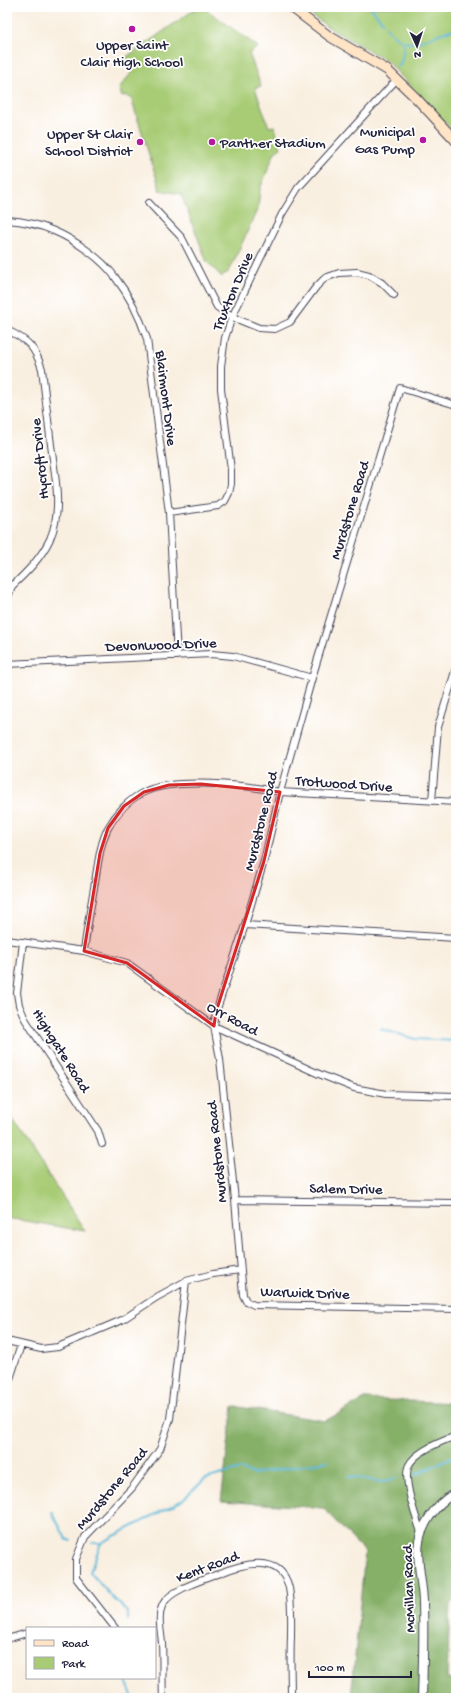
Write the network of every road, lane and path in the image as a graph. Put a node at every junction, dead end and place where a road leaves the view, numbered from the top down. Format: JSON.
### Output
{"nodes":[{"id":1,"x":291,"y":7,"type":"edge"},
{"id":2,"x":397,"y":79,"type":"junction"},
{"id":3,"x":456,"y":141,"type":"edge"},
{"id":4,"x":149,"y":203,"type":"dead end"},
{"id":5,"x":7,"y":220,"type":"edge"},
{"id":6,"x":394,"y":295,"type":"dead end"},
{"id":7,"x":232,"y":317,"type":"junction"},
{"id":8,"x":7,"y":330,"type":"edge"},
{"id":9,"x":456,"y":405,"type":"edge"},
{"id":10,"x":169,"y":513,"type":"junction"},
{"id":11,"x":9,"y":584,"type":"edge"},
{"id":12,"x":7,"y":598,"type":"edge"},
{"id":13,"x":178,"y":656,"type":"junction"},
{"id":14,"x":7,"y":664,"type":"edge"},
{"id":15,"x":456,"y":668,"type":"edge"},
{"id":16,"x":312,"y":678,"type":"junction"},
{"id":17,"x":280,"y":792,"type":"junction"},
{"id":18,"x":432,"y":801,"type":"junction"},
{"id":19,"x":456,"y":802,"type":"edge"},
{"id":20,"x":245,"y":925,"type":"junction"},
{"id":21,"x":456,"y":938,"type":"edge"},
{"id":22,"x":7,"y":940,"type":"edge"},
{"id":23,"x":23,"y":942,"type":"junction"},
{"id":24,"x":84,"y":951,"type":"junction"},
{"id":25,"x":214,"y":1026,"type":"junction"},
{"id":26,"x":456,"y":1096,"type":"edge"},
{"id":27,"x":102,"y":1144,"type":"dead end"},
{"id":28,"x":235,"y":1200,"type":"junction"},
{"id":29,"x":456,"y":1203,"type":"edge"},
{"id":30,"x":240,"y":1270,"type":"junction"},
{"id":31,"x":186,"y":1281,"type":"junction"},
{"id":32,"x":456,"y":1309,"type":"edge"},
{"id":33,"x":7,"y":1341,"type":"edge"},
{"id":34,"x":21,"y":1345,"type":"junction"},
{"id":35,"x":7,"y":1388,"type":"edge"},
{"id":36,"x":456,"y":1436,"type":"edge"},
{"id":37,"x":456,"y":1493,"type":"edge"},
{"id":38,"x":421,"y":1532,"type":"junction"},
{"id":39,"x":114,"y":1627,"type":"edge"},
{"id":40,"x":157,"y":1629,"type":"edge"},
{"id":41,"x":26,"y":1633,"type":"edge"},
{"id":42,"x":7,"y":1639,"type":"edge"},
{"id":43,"x":162,"y":1698,"type":"edge"},
{"id":44,"x":291,"y":1698,"type":"edge"},
{"id":45,"x":422,"y":1698,"type":"edge"}],
"edges":[{"from":1,"to":2,"type":"main road"},
{"from":2,"to":3,"type":"main road"},
{"from":2,"to":7,"type":"street","name":"Truxton Drive"},
{"from":4,"to":7,"type":"street"},
{"from":5,"to":10,"type":"street","name":"Blairmont Drive"},
{"from":6,"to":7,"type":"street"},
{"from":7,"to":10,"type":"street","name":"Truxton Drive"},
{"from":8,"to":11,"type":"street","name":"Hycroft Drive"},
{"from":9,"to":16,"type":"street","name":"Murdstone Road"},
{"from":10,"to":13,"type":"street","name":"Blairmont Drive"},
{"from":11,"to":12,"type":"street","name":"Hycroft Drive"},
{"from":13,"to":14,"type":"street","name":"Devonwood Drive"},
{"from":13,"to":16,"type":"street","name":"Devonwood Drive"},
{"from":15,"to":18,"type":"street"},
{"from":16,"to":17,"type":"street","name":"Murdstone Road"},
{"from":17,"to":18,"type":"street","name":"Trotwood Drive"},
{"from":17,"to":20,"type":"street","name":"Murdstone Road"},
{"from":17,"to":24,"type":"street","name":"Trotwood Drive"},
{"from":18,"to":19,"type":"street","name":"Trotwood Drive"},
{"from":20,"to":21,"type":"street"},
{"from":20,"to":25,"type":"street","name":"Murdstone Road"},
{"from":22,"to":23,"type":"street","name":"Orr Road"},
{"from":23,"to":24,"type":"street","name":"Orr Road"},
{"from":23,"to":27,"type":"street","name":"Highgate Road"},
{"from":24,"to":25,"type":"street","name":"Orr Road"},
{"from":25,"to":26,"type":"street","name":"Orr Road"},
{"from":25,"to":28,"type":"street","name":"Murdstone Road"},
{"from":28,"to":29,"type":"street","name":"Salem Drive"},
{"from":28,"to":30,"type":"street","name":"Murdstone Road"},
{"from":30,"to":31,"type":"street"},
{"from":30,"to":32,"type":"street","name":"Warwick Drive"},
{"from":31,"to":34,"type":"street"},
{"from":31,"to":39,"type":"street","name":"Murdstone Road"},
{"from":33,"to":34,"type":"street"},
{"from":34,"to":35,"type":"street"},
{"from":36,"to":38,"type":"street"},
{"from":37,"to":38,"type":"street","name":"McMillan Road"},
{"from":38,"to":45,"type":"street","name":"McMillan Road"},
{"from":40,"to":43,"type":"street"},
{"from":40,"to":44,"type":"street","name":"Kent Road"},
{"from":41,"to":42,"type":"street"}]}
